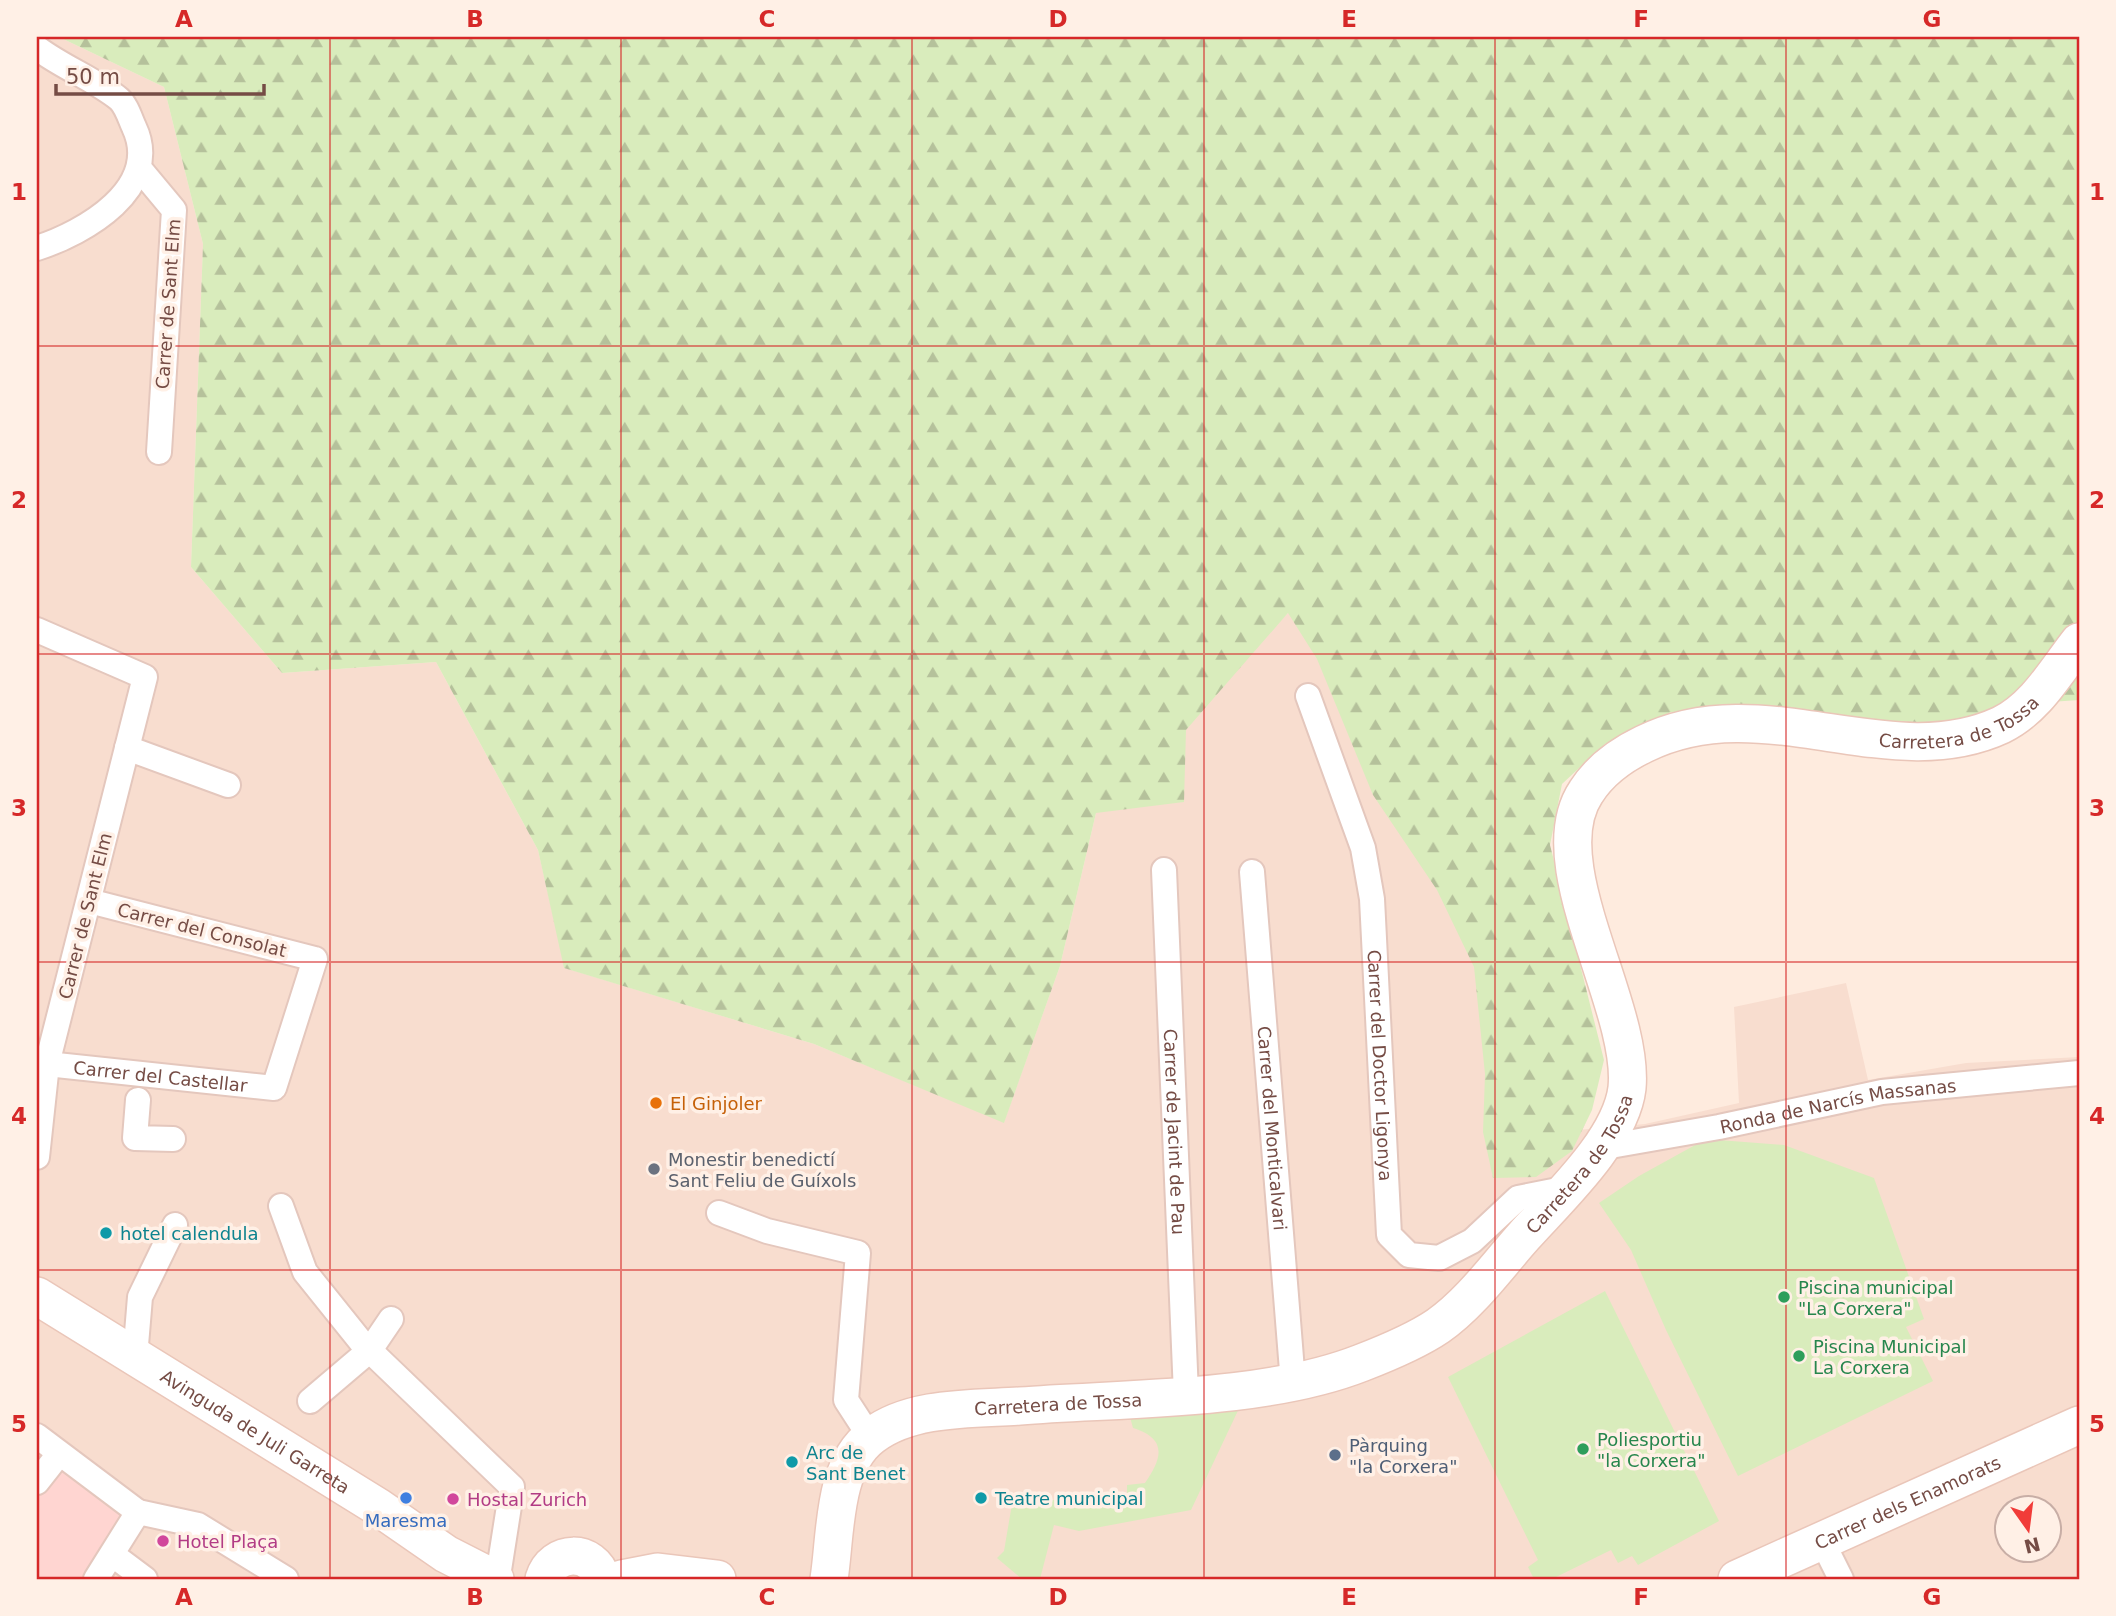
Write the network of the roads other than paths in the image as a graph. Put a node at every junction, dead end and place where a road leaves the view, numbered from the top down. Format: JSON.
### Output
{"nodes":[{"id":1,"x":37,"y":48,"type":"edge"},
{"id":2,"x":139,"y":168,"type":"junction"},
{"id":3,"x":37,"y":247,"type":"edge"},
{"id":4,"x":159,"y":452,"type":"dead end"},
{"id":5,"x":37,"y":630,"type":"edge"},
{"id":6,"x":2079,"y":642,"type":"edge"},
{"id":7,"x":1308,"y":696,"type":"dead end"},
{"id":8,"x":127,"y":748,"type":"junction"},
{"id":9,"x":228,"y":785,"type":"dead end"},
{"id":10,"x":1164,"y":870,"type":"dead end"},
{"id":11,"x":1252,"y":872,"type":"dead end"},
{"id":12,"x":89,"y":901,"type":"junction"},
{"id":13,"x":47,"y":1064,"type":"junction"},
{"id":14,"x":2079,"y":1073,"type":"edge"},
{"id":15,"x":274,"y":1088,"type":"joint"},
{"id":16,"x":138,"y":1100,"type":"dead end"},
{"id":17,"x":173,"y":1139,"type":"dead end"},
{"id":18,"x":1599,"y":1148,"type":"junction"},
{"id":19,"x":37,"y":1157,"type":"edge"},
{"id":20,"x":1568,"y":1188,"type":"junction"},
{"id":21,"x":281,"y":1206,"type":"dead end"},
{"id":22,"x":719,"y":1213,"type":"dead end"},
{"id":23,"x":175,"y":1225,"type":"dead end"},
{"id":24,"x":37,"y":1296,"type":"edge"},
{"id":25,"x":391,"y":1319,"type":"dead end"},
{"id":26,"x":370,"y":1350,"type":"junction"},
{"id":27,"x":135,"y":1357,"type":"junction"},
{"id":28,"x":1293,"y":1383,"type":"junction"},
{"id":29,"x":1186,"y":1394,"type":"junction"},
{"id":30,"x":310,"y":1401,"type":"dead end"},
{"id":31,"x":2079,"y":1425,"type":"edge"},
{"id":32,"x":37,"y":1436,"type":"edge"},
{"id":33,"x":870,"y":1437,"type":"junction"},
{"id":34,"x":59,"y":1454,"type":"junction"},
{"id":35,"x":37,"y":1482,"type":"edge"},
{"id":36,"x":138,"y":1512,"type":"junction"},
{"id":37,"x":1821,"y":1539,"type":"junction"},
{"id":38,"x":113,"y":1555,"type":"junction"},
{"id":39,"x":549,"y":1570,"type":"edge"},
{"id":40,"x":490,"y":1572,"type":"edge"},
{"id":41,"x":617,"y":1574,"type":"edge"},
{"id":42,"x":284,"y":1578,"type":"edge"},
{"id":43,"x":96,"y":1579,"type":"edge"},
{"id":44,"x":145,"y":1579,"type":"edge"},
{"id":45,"x":717,"y":1579,"type":"edge"},
{"id":46,"x":829,"y":1579,"type":"edge"},
{"id":47,"x":1737,"y":1579,"type":"edge"},
{"id":48,"x":1841,"y":1579,"type":"edge"}],
"edges":[{"from":1,"to":2,"type":"street"},
{"from":2,"to":3,"type":"street"},
{"from":2,"to":4,"type":"street","name":"Carrer de Sant Elm"},
{"from":5,"to":8,"type":"street","name":"Carrer de Sant Elm"},
{"from":6,"to":18,"type":"main road","name":"Carretera de Tossa"},
{"from":7,"to":20,"type":"street","name":"Carrer del Doctor Ligonya"},
{"from":8,"to":9,"type":"street"},
{"from":8,"to":12,"type":"street","name":"Carrer de Sant Elm"},
{"from":10,"to":29,"type":"street","name":"Carrer de Jacint de Pau"},
{"from":11,"to":28,"type":"street","name":"Carrer del Monticalvari"},
{"from":12,"to":13,"type":"street","name":"Carrer de Sant Elm"},
{"from":12,"to":15,"type":"street","name":"Carrer del Consolat"},
{"from":13,"to":15,"type":"street","name":"Carrer del Castellar"},
{"from":13,"to":19,"type":"street","name":"Carrer de Sant Elm"},
{"from":14,"to":18,"type":"street","name":"Ronda de Narcís Massanas"},
{"from":16,"to":17,"type":"street"},
{"from":18,"to":20,"type":"main road","name":"Carretera de Tossa"},
{"from":20,"to":28,"type":"main road","name":"Carretera de Tossa"},
{"from":21,"to":26,"type":"street"},
{"from":22,"to":33,"type":"street"},
{"from":23,"to":27,"type":"street"},
{"from":24,"to":27,"type":"main road","name":"Avinguda de Juli Garreta"},
{"from":25,"to":26,"type":"street"},
{"from":26,"to":30,"type":"street"},
{"from":26,"to":40,"type":"street"},
{"from":27,"to":40,"type":"main road","name":"Avinguda de Juli Garreta"},
{"from":28,"to":29,"type":"main road","name":"Carretera de Tossa"},
{"from":29,"to":33,"type":"main road","name":"Carretera de Tossa"},
{"from":31,"to":37,"type":"main road","name":"Carrer dels Enamorats"},
{"from":32,"to":34,"type":"street"},
{"from":33,"to":46,"type":"main road"},
{"from":34,"to":35,"type":"street"},
{"from":34,"to":36,"type":"street"},
{"from":36,"to":38,"type":"street"},
{"from":36,"to":42,"type":"street"},
{"from":37,"to":47,"type":"main road","name":"Carrer dels Enamorats"},
{"from":37,"to":48,"type":"street"},
{"from":38,"to":43,"type":"street"},
{"from":38,"to":44,"type":"street"},
{"from":39,"to":40,"type":"main road","name":"Avinguda de Juli Garreta"},
{"from":39,"to":41,"type":"main road","name":"Avinguda de Juli Garreta"},
{"from":41,"to":45,"type":"main road","name":"Avinguda de Juli Garreta"}]}
